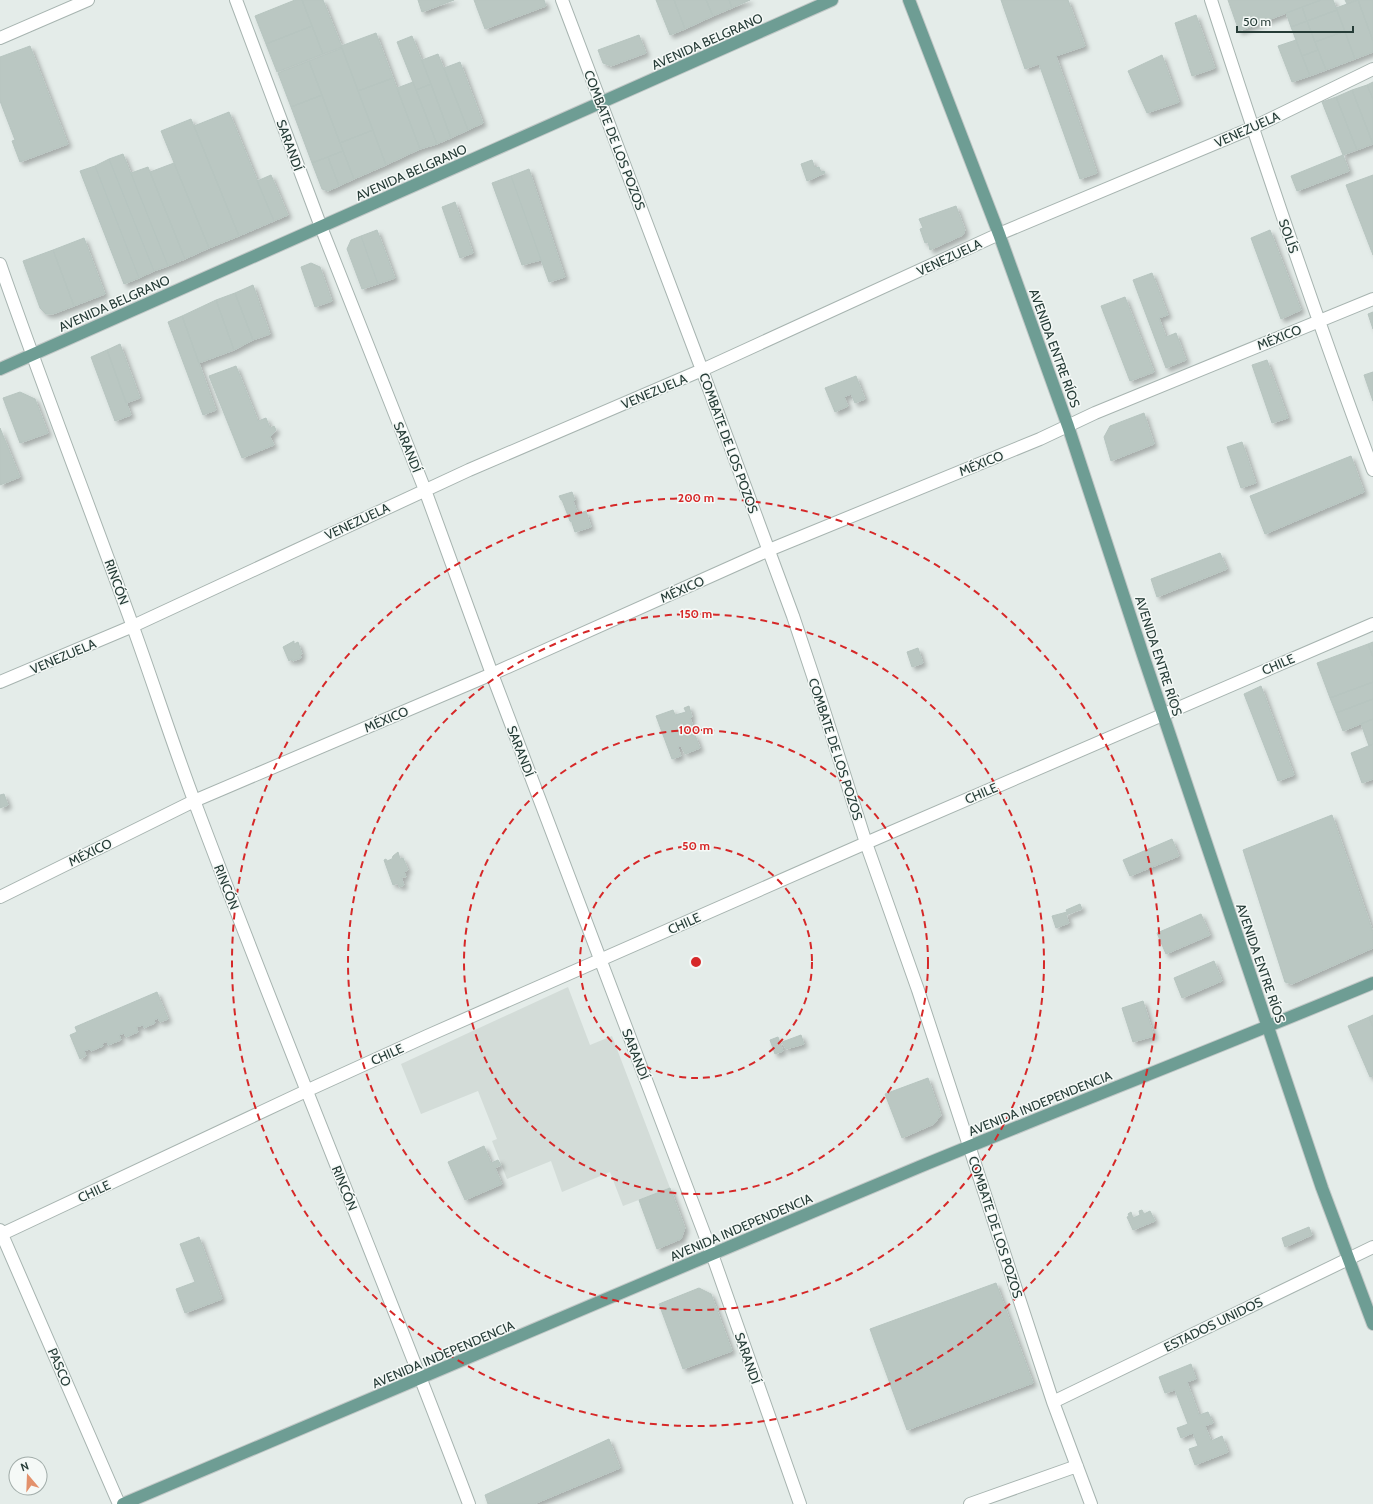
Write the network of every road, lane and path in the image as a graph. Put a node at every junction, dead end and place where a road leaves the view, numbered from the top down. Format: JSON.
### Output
{"nodes":[{"id":1,"x":88,"y":0,"type":"edge"},
{"id":2,"x":236,"y":0,"type":"edge"},
{"id":3,"x":562,"y":0,"type":"edge"},
{"id":4,"x":832,"y":0,"type":"edge"},
{"id":5,"x":909,"y":0,"type":"edge"},
{"id":6,"x":1210,"y":0,"type":"edge"},
{"id":7,"x":0,"y":38,"type":"edge"},
{"id":8,"x":1373,"y":69,"type":"edge"},
{"id":9,"x":602,"y":103,"type":"junction"},
{"id":10,"x":1252,"y":128,"type":"junction"},
{"id":11,"x":321,"y":228,"type":"junction"},
{"id":12,"x":999,"y":234,"type":"junction"},
{"id":13,"x":0,"y":264,"type":"edge"},
{"id":14,"x":1373,"y":299,"type":"edge"},
{"id":15,"x":1318,"y":321,"type":"junction"},
{"id":16,"x":32,"y":355,"type":"junction"},
{"id":17,"x":0,"y":369,"type":"edge"},
{"id":18,"x":702,"y":370,"type":"junction"},
{"id":19,"x":1068,"y":426,"type":"junction"},
{"id":20,"x":1373,"y":470,"type":"edge"},
{"id":21,"x":425,"y":490,"type":"junction"},
{"id":22,"x":769,"y":550,"type":"junction"},
{"id":23,"x":1373,"y":624,"type":"edge"},
{"id":24,"x":133,"y":626,"type":"junction"},
{"id":25,"x":492,"y":674,"type":"junction"},
{"id":26,"x":0,"y":682,"type":"edge"},
{"id":27,"x":1164,"y":714,"type":"junction"},
{"id":28,"x":194,"y":801,"type":"junction"},
{"id":29,"x":866,"y":843,"type":"junction"},
{"id":30,"x":0,"y":897,"type":"edge"},
{"id":31,"x":600,"y":960,"type":"junction"},
{"id":32,"x":1373,"y":982,"type":"edge"},
{"id":33,"x":1268,"y":1027,"type":"junction"},
{"id":34,"x":306,"y":1091,"type":"junction"},
{"id":35,"x":970,"y":1146,"type":"junction"},
{"id":36,"x":1,"y":1233,"type":"edge"},
{"id":37,"x":1373,"y":1247,"type":"edge"},
{"id":38,"x":712,"y":1254,"type":"junction"},
{"id":39,"x":1348,"y":1258,"type":"junction"},
{"id":40,"x":1373,"y":1324,"type":"edge"},
{"id":41,"x":422,"y":1379,"type":"junction"},
{"id":42,"x":1054,"y":1402,"type":"junction"},
{"id":43,"x":1077,"y":1466,"type":"junction"},
{"id":44,"x":119,"y":1504,"type":"edge"},
{"id":45,"x":123,"y":1504,"type":"edge"},
{"id":46,"x":469,"y":1504,"type":"edge"},
{"id":47,"x":800,"y":1504,"type":"edge"},
{"id":48,"x":970,"y":1504,"type":"edge"},
{"id":49,"x":1091,"y":1504,"type":"edge"}],
"edges":[{"from":1,"to":7,"type":"street"},
{"from":2,"to":11,"type":"street","name":"SARANDÍ"},
{"from":3,"to":9,"type":"street","name":"COMBATE DE LOS POZOS"},
{"from":4,"to":9,"type":"main road","name":"AVENIDA BELGRANO"},
{"from":5,"to":12,"type":"main road","name":"AVENIDA ENTRE RÍOS"},
{"from":6,"to":10,"type":"street","name":"SOLÍS"},
{"from":8,"to":10,"type":"street","name":"VENEZUELA"},
{"from":9,"to":11,"type":"main road","name":"AVENIDA BELGRANO"},
{"from":9,"to":18,"type":"street","name":"COMBATE DE LOS POZOS"},
{"from":10,"to":12,"type":"street","name":"VENEZUELA"},
{"from":10,"to":15,"type":"street","name":"SOLÍS"},
{"from":11,"to":16,"type":"main road","name":"AVENIDA BELGRANO"},
{"from":11,"to":21,"type":"street","name":"SARANDÍ"},
{"from":12,"to":18,"type":"street","name":"VENEZUELA"},
{"from":12,"to":19,"type":"main road","name":"AVENIDA ENTRE RÍOS"},
{"from":13,"to":16,"type":"street","name":"RINCÓN"},
{"from":14,"to":15,"type":"street","name":"MÉXICO"},
{"from":15,"to":19,"type":"street","name":"MÉXICO"},
{"from":15,"to":20,"type":"street","name":"SOLÍS"},
{"from":16,"to":17,"type":"main road","name":"AVENIDA BELGRANO"},
{"from":16,"to":24,"type":"street","name":"RINCÓN"},
{"from":18,"to":21,"type":"street","name":"VENEZUELA"},
{"from":18,"to":22,"type":"street","name":"COMBATE DE LOS POZOS"},
{"from":19,"to":22,"type":"street","name":"MÉXICO"},
{"from":19,"to":27,"type":"main road","name":"AVENIDA ENTRE RÍOS"},
{"from":21,"to":24,"type":"street","name":"VENEZUELA"},
{"from":21,"to":25,"type":"street","name":"SARANDÍ"},
{"from":22,"to":25,"type":"street","name":"MÉXICO"},
{"from":22,"to":29,"type":"street","name":"COMBATE DE LOS POZOS"},
{"from":23,"to":27,"type":"street","name":"CHILE"},
{"from":24,"to":26,"type":"street","name":"VENEZUELA"},
{"from":24,"to":28,"type":"street","name":"RINCÓN"},
{"from":25,"to":28,"type":"street","name":"MÉXICO"},
{"from":25,"to":31,"type":"street","name":"SARANDÍ"},
{"from":27,"to":29,"type":"street","name":"CHILE"},
{"from":27,"to":33,"type":"main road","name":"AVENIDA ENTRE RÍOS"},
{"from":28,"to":30,"type":"street","name":"MÉXICO"},
{"from":28,"to":34,"type":"street","name":"RINCÓN"},
{"from":29,"to":31,"type":"street","name":"CHILE"},
{"from":29,"to":35,"type":"street","name":"COMBATE DE LOS POZOS"},
{"from":31,"to":34,"type":"street","name":"CHILE"},
{"from":31,"to":38,"type":"street","name":"SARANDÍ"},
{"from":32,"to":33,"type":"main road","name":"AVENIDA INDEPENDENCIA"},
{"from":33,"to":35,"type":"main road","name":"AVENIDA INDEPENDENCIA"},
{"from":33,"to":39,"type":"main road","name":"AVENIDA ENTRE RÍOS"},
{"from":34,"to":36,"type":"street","name":"CHILE"},
{"from":34,"to":41,"type":"street","name":"RINCÓN"},
{"from":35,"to":38,"type":"main road","name":"AVENIDA INDEPENDENCIA"},
{"from":35,"to":42,"type":"street","name":"COMBATE DE LOS POZOS"},
{"from":36,"to":44,"type":"street","name":"PASCO"},
{"from":37,"to":39,"type":"street","name":"ESTADOS UNIDOS"},
{"from":38,"to":41,"type":"main road","name":"AVENIDA INDEPENDENCIA"},
{"from":38,"to":47,"type":"street","name":"SARANDÍ"},
{"from":39,"to":40,"type":"main road","name":"AVENIDA ENTRE RÍOS"},
{"from":39,"to":42,"type":"street","name":"ESTADOS UNIDOS"},
{"from":41,"to":45,"type":"main road","name":"AVENIDA INDEPENDENCIA"},
{"from":41,"to":46,"type":"street","name":"RINCÓN"},
{"from":42,"to":43,"type":"street","name":"COMBATE DE LOS POZOS"},
{"from":43,"to":48,"type":"street"},
{"from":43,"to":49,"type":"street","name":"COMBATE DE LOS POZOS"}]}
